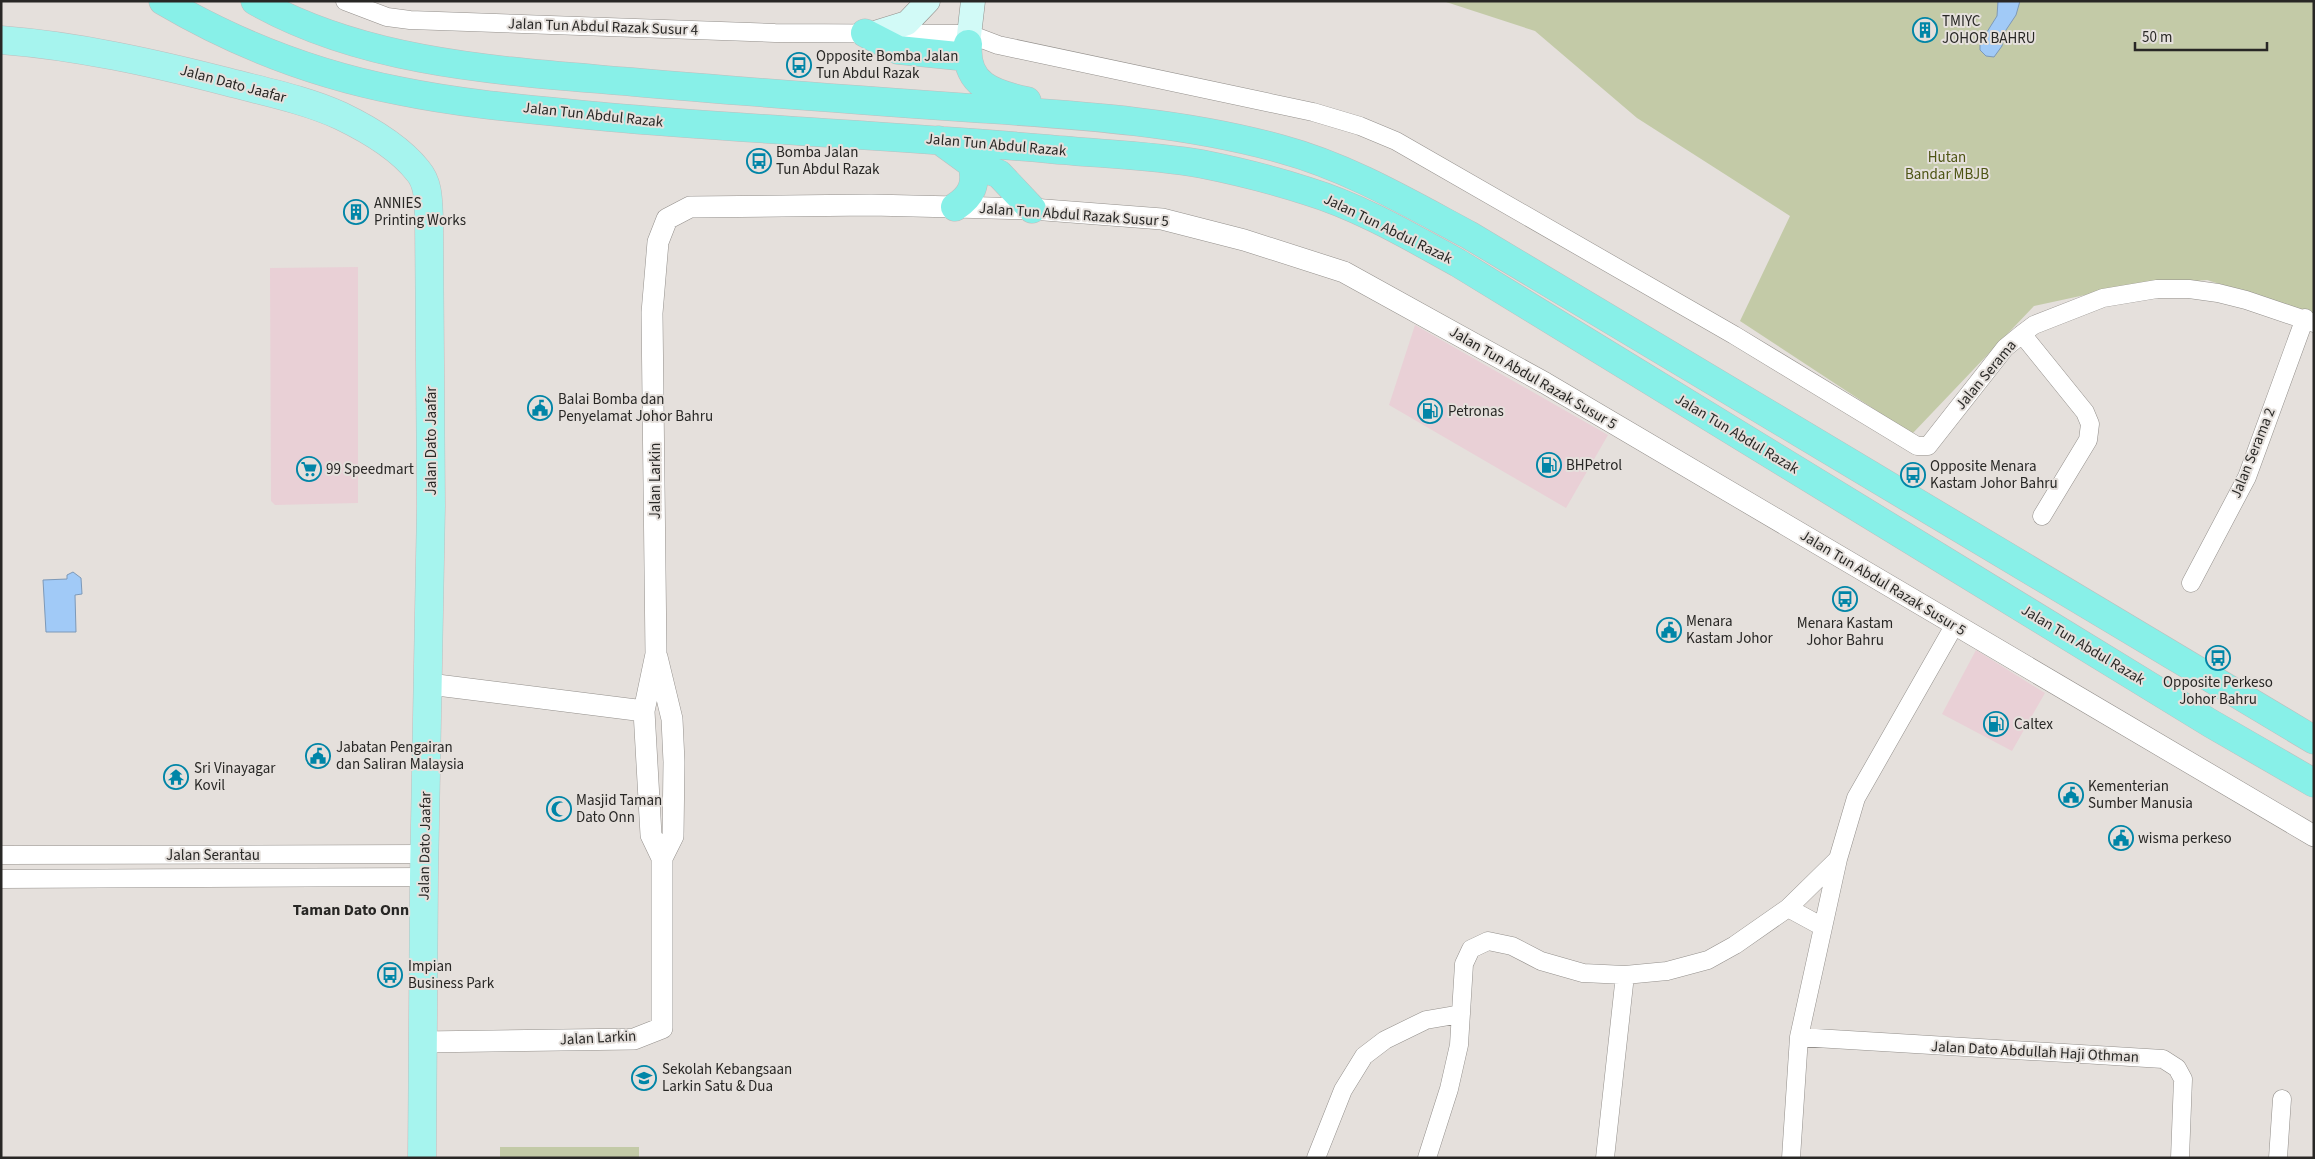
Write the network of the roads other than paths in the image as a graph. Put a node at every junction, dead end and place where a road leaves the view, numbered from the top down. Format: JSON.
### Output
{"nodes":[{"id":1,"x":163,"y":1,"type":"edge"},
{"id":2,"x":255,"y":1,"type":"edge"},
{"id":3,"x":345,"y":1,"type":"edge"},
{"id":4,"x":928,"y":1,"type":"edge"},
{"id":5,"x":973,"y":1,"type":"edge"},
{"id":6,"x":872,"y":32,"type":"junction"},
{"id":7,"x":1,"y":40,"type":"edge"},
{"id":8,"x":968,"y":45,"type":"junction"},
{"id":9,"x":1092,"y":117,"type":"junction"},
{"id":10,"x":940,"y":140,"type":"junction"},
{"id":11,"x":972,"y":164,"type":"junction"},
{"id":12,"x":955,"y":207,"type":"junction"},
{"id":13,"x":1032,"y":209,"type":"junction"},
{"id":14,"x":667,"y":219,"type":"joint"},
{"id":15,"x":2309,"y":321,"type":"edge"},
{"id":16,"x":2022,"y":334,"type":"junction"},
{"id":17,"x":2042,"y":516,"type":"dead end"},
{"id":18,"x":2191,"y":583,"type":"dead end"},
{"id":19,"x":1954,"y":626,"type":"junction"},
{"id":20,"x":656,"y":654,"type":"junction"},
{"id":21,"x":429,"y":684,"type":"junction"},
{"id":22,"x":644,"y":711,"type":"junction"},
{"id":23,"x":2314,"y":740,"type":"edge"},
{"id":24,"x":674,"y":773,"type":"junction"},
{"id":25,"x":2314,"y":783,"type":"edge"},
{"id":26,"x":2314,"y":836,"type":"edge"},
{"id":27,"x":1,"y":855,"type":"edge"},
{"id":28,"x":662,"y":858,"type":"junction"},
{"id":29,"x":1838,"y":859,"type":"junction"},
{"id":30,"x":424,"y":865,"type":"junction"},
{"id":31,"x":1,"y":879,"type":"edge"},
{"id":32,"x":1788,"y":908,"type":"junction"},
{"id":33,"x":1823,"y":927,"type":"junction"},
{"id":34,"x":1625,"y":975,"type":"junction"},
{"id":35,"x":1461,"y":1014,"type":"junction"},
{"id":36,"x":1799,"y":1037,"type":"junction"},
{"id":37,"x":422,"y":1042,"type":"junction"},
{"id":38,"x":2282,"y":1099,"type":"dead end"},
{"id":39,"x":422,"y":1158,"type":"edge"},
{"id":40,"x":1316,"y":1158,"type":"edge"},
{"id":41,"x":1426,"y":1158,"type":"edge"},
{"id":42,"x":1606,"y":1158,"type":"edge"},
{"id":43,"x":1791,"y":1158,"type":"edge"},
{"id":44,"x":2180,"y":1158,"type":"edge"},
{"id":45,"x":2278,"y":1158,"type":"edge"}],
"edges":[{"from":1,"to":10,"type":"highway","name":"Jalan Tun Abdul Razak"},
{"from":2,"to":9,"type":"highway","name":"Jalan Tun Abdul Razak"},
{"from":3,"to":6,"type":"street","name":"Jalan Tun Abdul Razak Susur 4"},
{"from":4,"to":6,"type":"main road"},
{"from":5,"to":8,"type":"main road"},
{"from":6,"to":8,"type":"highway"},
{"from":7,"to":21,"type":"main road","name":"Jalan Dato Jaafar"},
{"from":8,"to":9,"type":"highway"},
{"from":8,"to":16,"type":"street","name":"Jalan Serama"},
{"from":9,"to":23,"type":"highway","name":"Jalan Tun Abdul Razak"},
{"from":10,"to":11,"type":"highway"},
{"from":10,"to":25,"type":"highway","name":"Jalan Tun Abdul Razak"},
{"from":11,"to":12,"type":"highway"},
{"from":11,"to":13,"type":"highway"},
{"from":12,"to":13,"type":"street","name":"Jalan Tun Abdul Razak Susur 5"},
{"from":12,"to":14,"type":"street","name":"Jalan Tun Abdul Razak Susur 5"},
{"from":13,"to":19,"type":"street","name":"Jalan Tun Abdul Razak Susur 5"},
{"from":14,"to":20,"type":"street","name":"Jalan Larkin"},
{"from":15,"to":16,"type":"street","name":"Jalan Serama"},
{"from":15,"to":18,"type":"street","name":"Jalan Serama 2"},
{"from":16,"to":17,"type":"street"},
{"from":19,"to":26,"type":"street","name":"Jalan Tun Abdul Razak Susur 5"},
{"from":19,"to":29,"type":"street"},
{"from":20,"to":22,"type":"street","name":"Jalan Larkin"},
{"from":20,"to":24,"type":"street","name":"Jalan Larkin"},
{"from":21,"to":22,"type":"street"},
{"from":21,"to":30,"type":"main road","name":"Jalan Dato Jaafar"},
{"from":22,"to":24,"type":"street"},
{"from":22,"to":28,"type":"street","name":"Jalan Larkin"},
{"from":24,"to":28,"type":"street","name":"Jalan Larkin"},
{"from":27,"to":30,"type":"street","name":"Jalan Serantau"},
{"from":28,"to":37,"type":"street","name":"Jalan Larkin"},
{"from":29,"to":32,"type":"street"},
{"from":29,"to":33,"type":"street"},
{"from":30,"to":31,"type":"street","name":"Jalan Serantau"},
{"from":30,"to":37,"type":"main road","name":"Jalan Dato Jaafar"},
{"from":32,"to":33,"type":"street"},
{"from":32,"to":34,"type":"street"},
{"from":33,"to":36,"type":"street"},
{"from":34,"to":35,"type":"street"},
{"from":34,"to":42,"type":"street"},
{"from":35,"to":40,"type":"street"},
{"from":35,"to":41,"type":"street"},
{"from":36,"to":43,"type":"street"},
{"from":36,"to":44,"type":"street","name":"Jalan Dato Abdullah Haji Othman"},
{"from":37,"to":39,"type":"main road","name":"Jalan Dato Jaafar"},
{"from":38,"to":45,"type":"street"}]}
